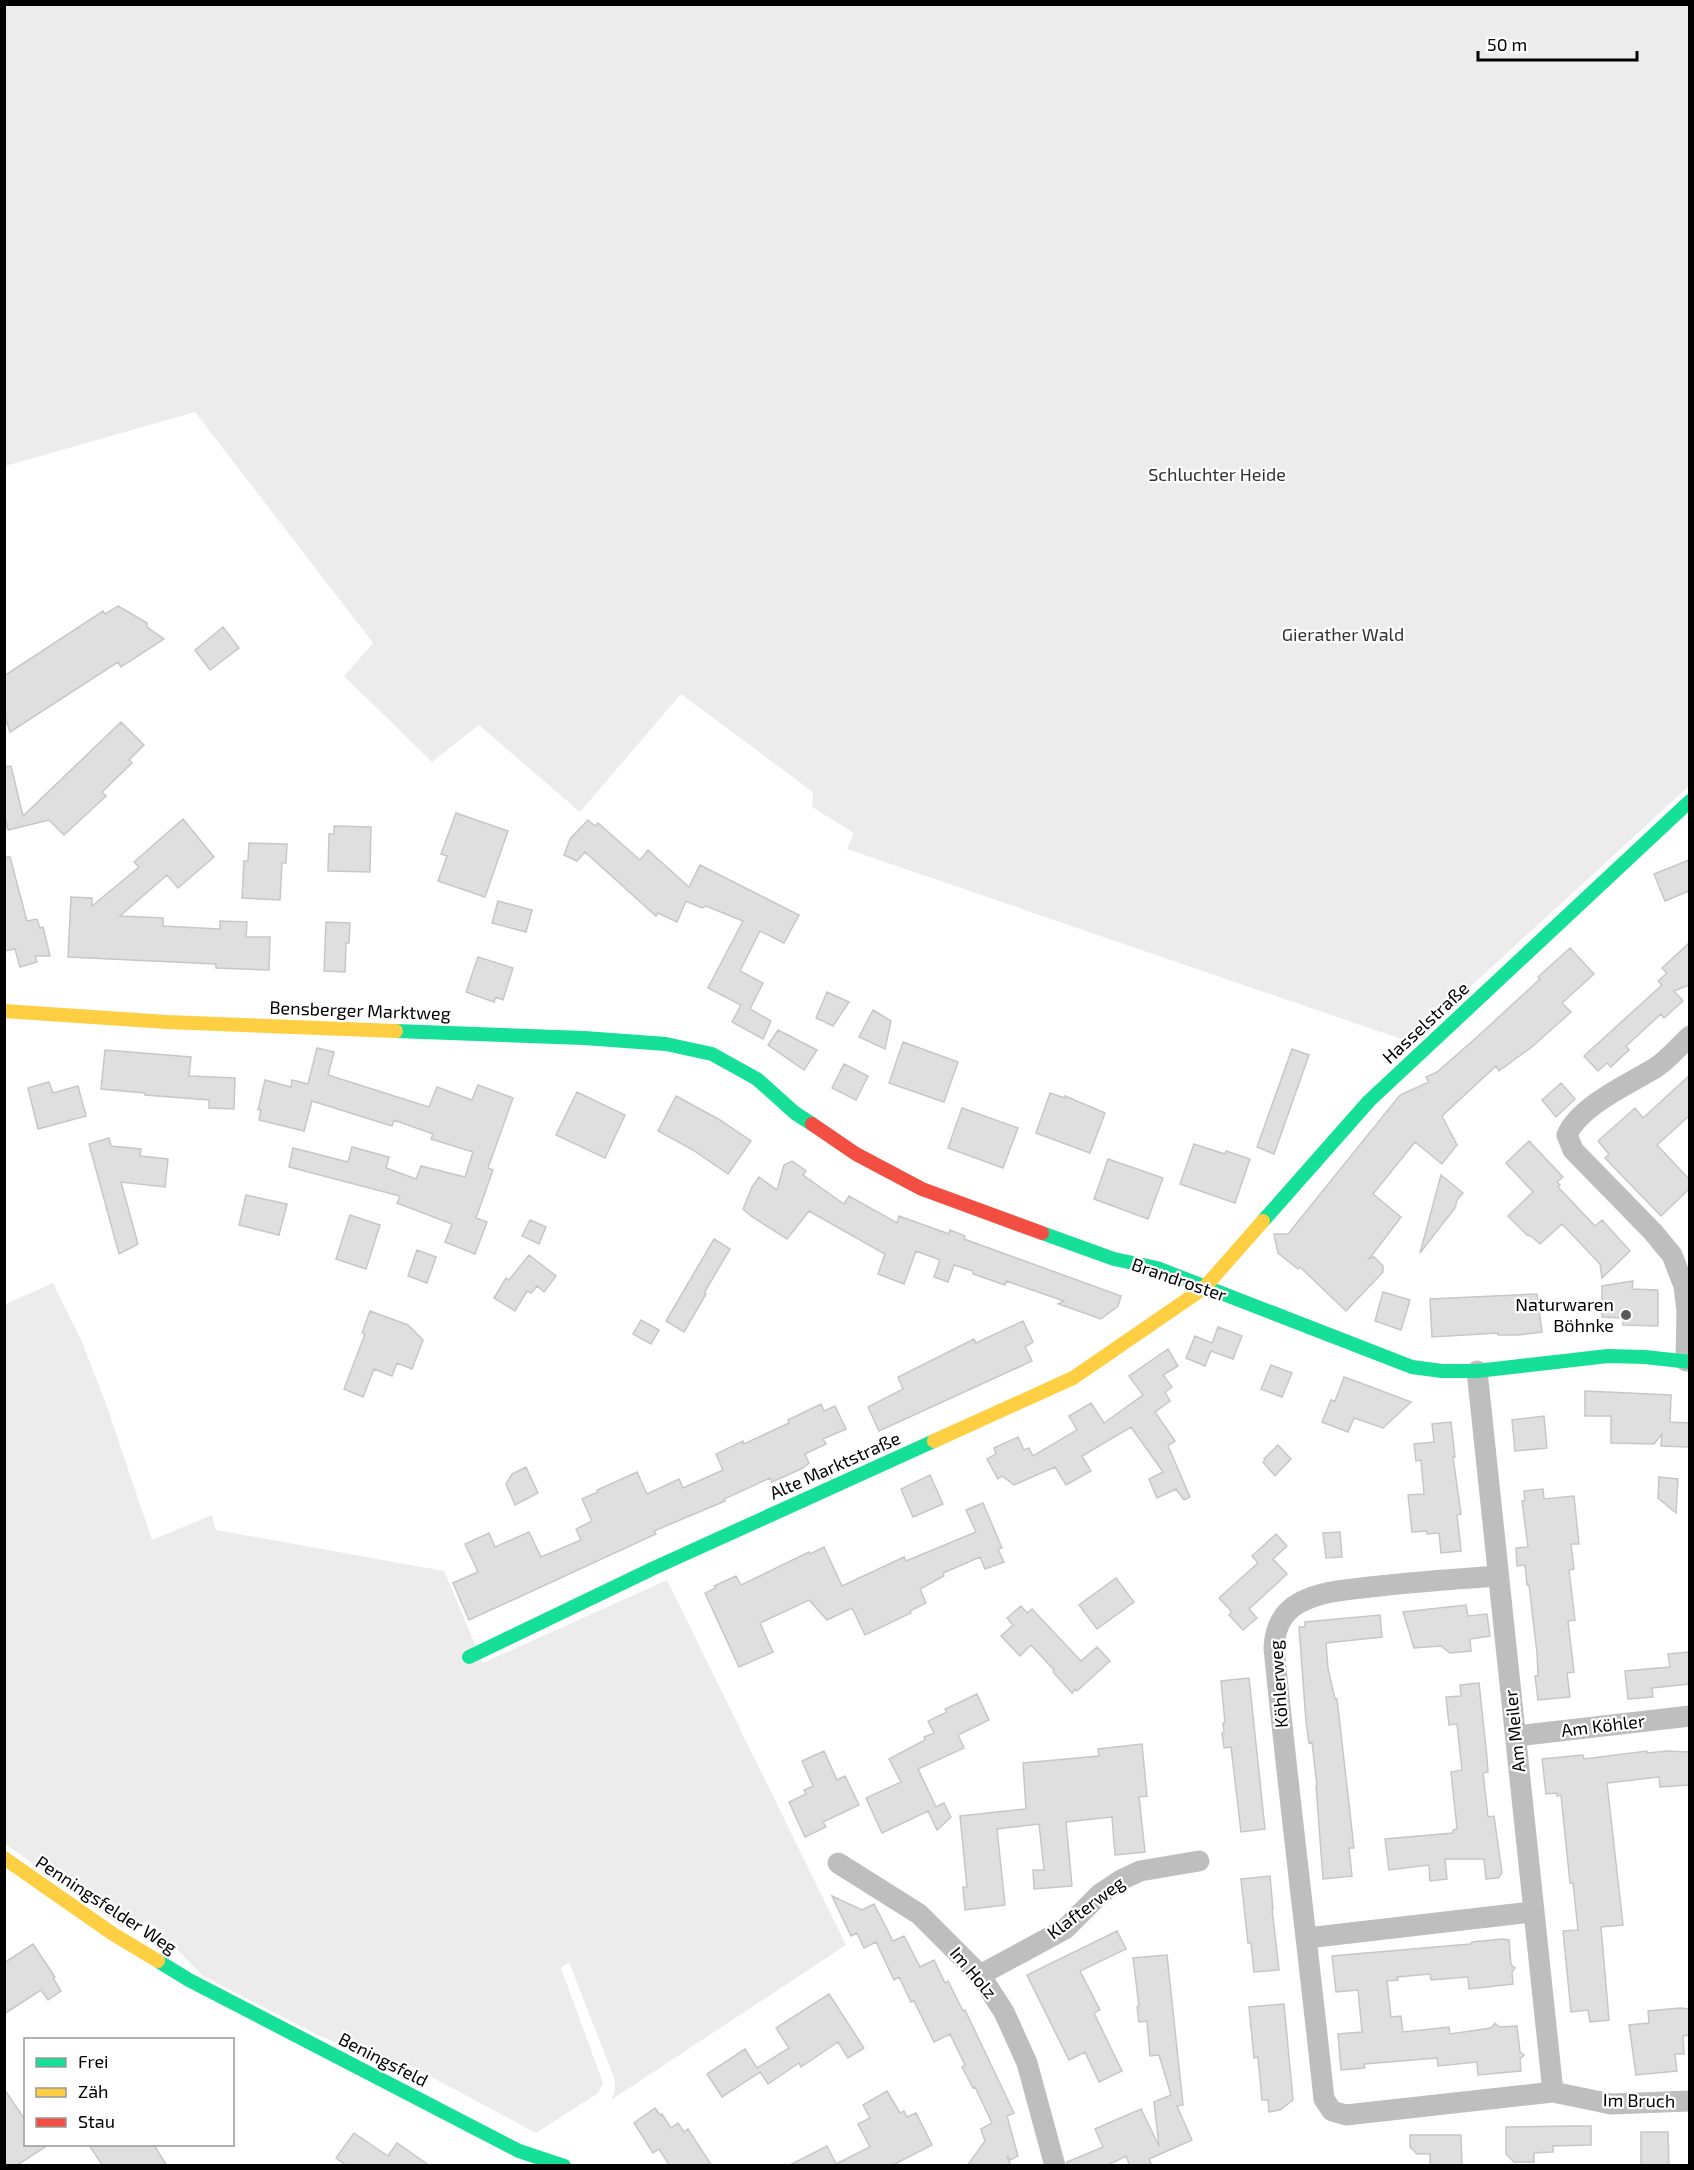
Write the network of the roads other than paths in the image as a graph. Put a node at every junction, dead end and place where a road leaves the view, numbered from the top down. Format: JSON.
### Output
{"nodes":[{"id":1,"x":1689,"y":801,"type":"edge"},
{"id":2,"x":4,"y":1011,"type":"edge"},
{"id":3,"x":1689,"y":1036,"type":"edge"},
{"id":4,"x":712,"y":1054,"type":"joint"},
{"id":5,"x":1204,"y":1288,"type":"junction"},
{"id":6,"x":1688,"y":1362,"type":"edge"},
{"id":7,"x":1477,"y":1371,"type":"junction"},
{"id":8,"x":1498,"y":1576,"type":"junction"},
{"id":9,"x":469,"y":1656,"type":"dead end"},
{"id":10,"x":1689,"y":1716,"type":"edge"},
{"id":11,"x":1516,"y":1736,"type":"junction"},
{"id":12,"x":4,"y":1858,"type":"edge"},
{"id":13,"x":1199,"y":1861,"type":"dead end"},
{"id":14,"x":838,"y":1863,"type":"dead end"},
{"id":15,"x":1532,"y":1912,"type":"junction"},
{"id":16,"x":1307,"y":1938,"type":"junction"},
{"id":17,"x":980,"y":1975,"type":"junction"},
{"id":18,"x":189,"y":1980,"type":"joint"},
{"id":19,"x":1553,"y":2092,"type":"junction"},
{"id":20,"x":1689,"y":2101,"type":"edge"},
{"id":21,"x":564,"y":2166,"type":"edge"},
{"id":22,"x":1055,"y":2166,"type":"edge"}],
"edges":[{"from":1,"to":5,"type":"street","name":"Hasselstraße"},
{"from":2,"to":4,"type":"street","name":"Bensberger Marktweg"},
{"from":3,"to":6,"type":"street","name":"Brandroster"},
{"from":4,"to":5,"type":"street","name":"Brandroster"},
{"from":5,"to":7,"type":"street","name":"Brandroster"},
{"from":5,"to":9,"type":"street","name":"Alte Marktstraße"},
{"from":6,"to":7,"type":"street","name":"Brandroster"},
{"from":7,"to":8,"type":"street","name":"Am Meiler"},
{"from":8,"to":11,"type":"street","name":"Am Meiler"},
{"from":8,"to":16,"type":"street","name":"Köhlerweg"},
{"from":10,"to":11,"type":"street","name":"Am Köhler"},
{"from":11,"to":15,"type":"street","name":"Am Meiler"},
{"from":12,"to":18,"type":"street","name":"Penningsfelder Weg"},
{"from":13,"to":17,"type":"street","name":"Klafterweg"},
{"from":14,"to":17,"type":"street","name":"Im Holz"},
{"from":15,"to":16,"type":"street"},
{"from":15,"to":19,"type":"street","name":"Am Meiler"},
{"from":16,"to":19,"type":"street","name":"Köhlerweg"},
{"from":17,"to":22,"type":"street","name":"Im Holz"},
{"from":18,"to":21,"type":"street","name":"Beningsfeld"},
{"from":19,"to":20,"type":"street","name":"Im Bruch"}]}
